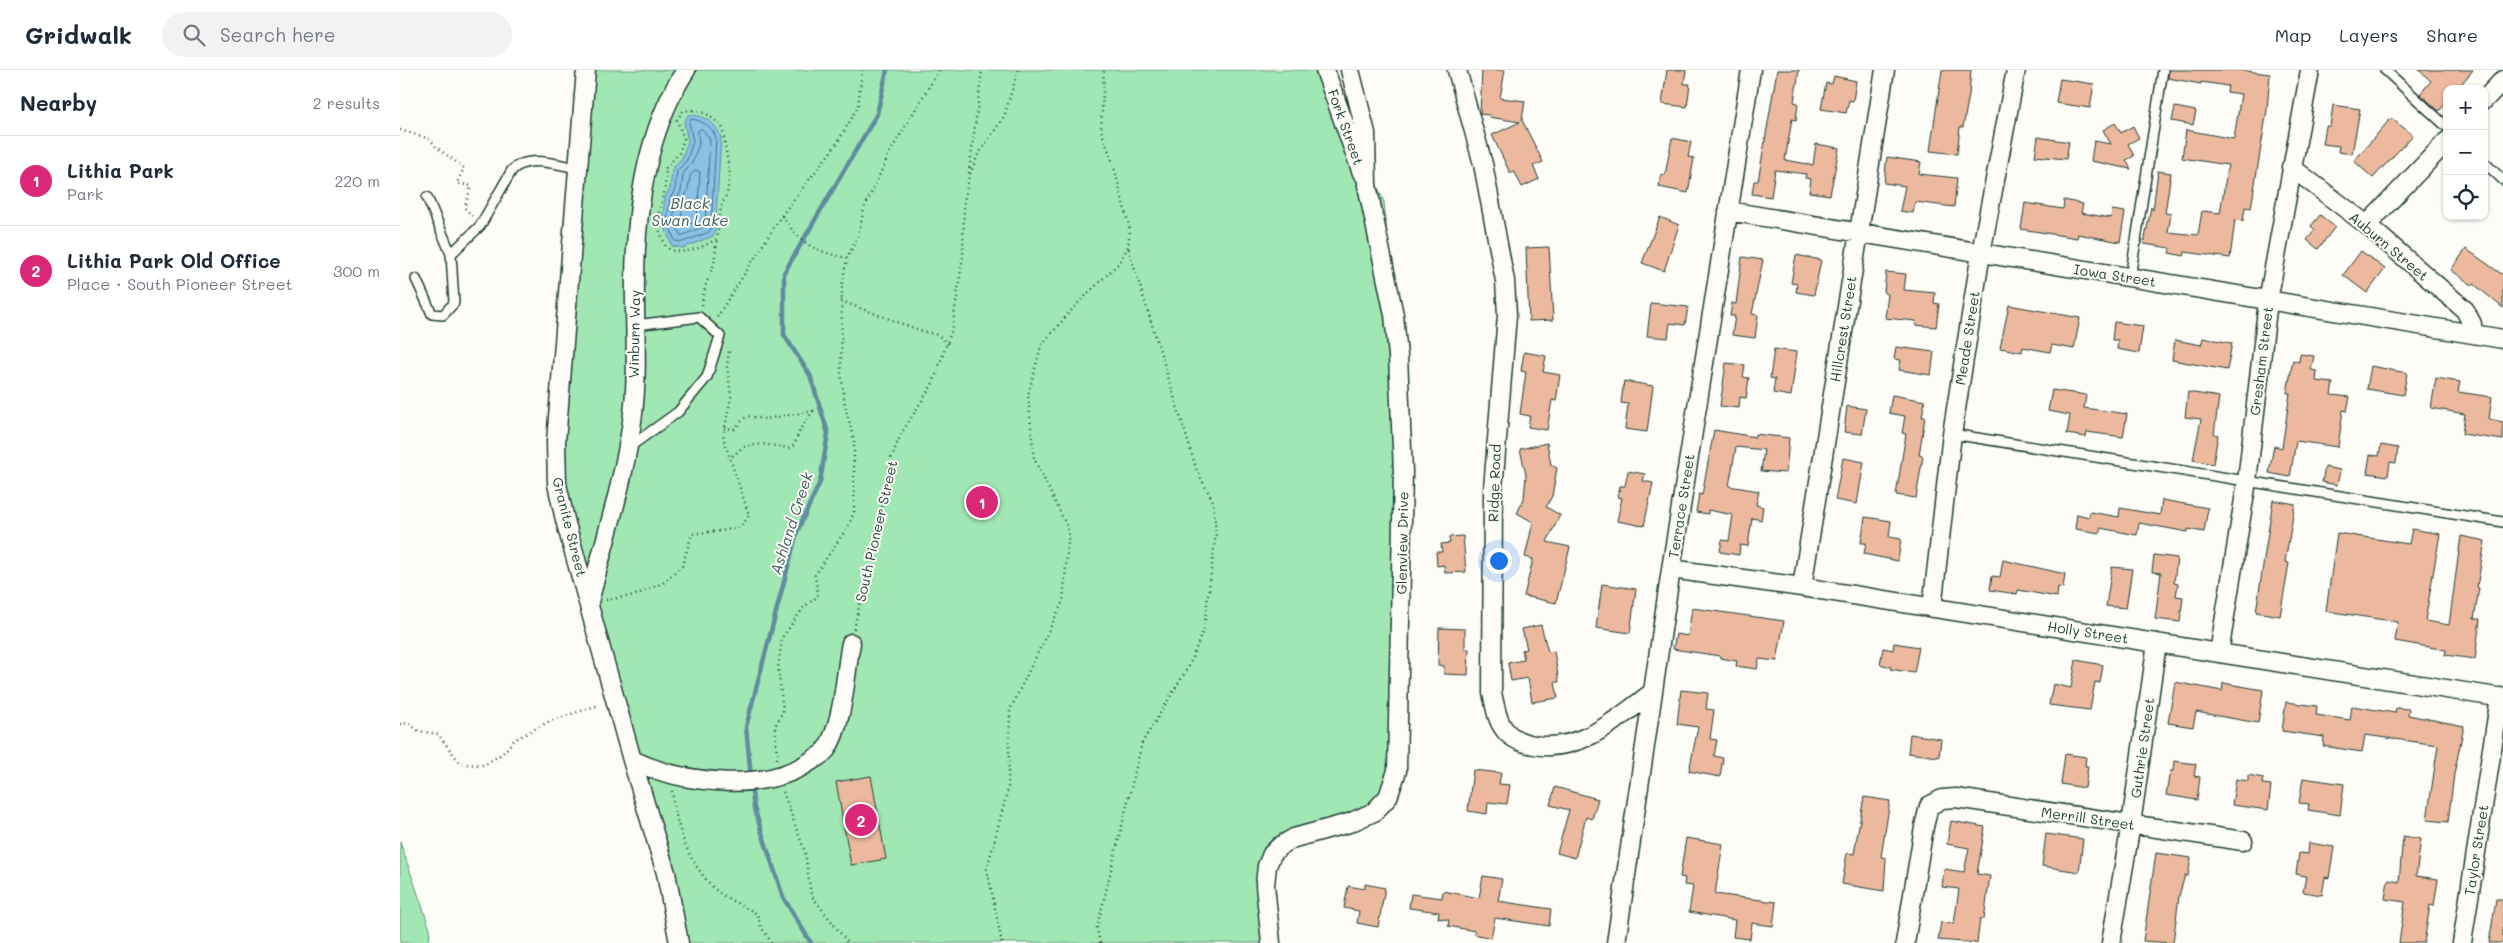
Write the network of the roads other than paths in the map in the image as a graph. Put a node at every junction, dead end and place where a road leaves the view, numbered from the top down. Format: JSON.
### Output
{"nodes":[{"id":1,"x":586,"y":70,"type":"edge"},
{"id":2,"x":686,"y":70,"type":"edge"},
{"id":3,"x":1325,"y":70,"type":"edge"},
{"id":4,"x":1350,"y":70,"type":"edge"},
{"id":5,"x":1457,"y":70,"type":"edge"},
{"id":6,"x":1751,"y":70,"type":"edge"},
{"id":7,"x":1884,"y":70,"type":"edge"},
{"id":8,"x":2016,"y":70,"type":"edge"},
{"id":9,"x":2163,"y":70,"type":"edge"},
{"id":10,"x":2310,"y":70,"type":"edge"},
{"id":11,"x":2385,"y":70,"type":"edge"},
{"id":12,"x":2503,"y":80,"type":"edge"},
{"id":13,"x":2488,"y":96,"type":"edge"},
{"id":14,"x":2443,"y":123,"type":"edge"},
{"id":15,"x":2443,"y":145,"type":"edge"},
{"id":16,"x":2488,"y":166,"type":"edge"},
{"id":17,"x":2291,"y":167,"type":"junction"},
{"id":18,"x":579,"y":168,"type":"junction"},
{"id":19,"x":2503,"y":180,"type":"edge"},
{"id":20,"x":1367,"y":185,"type":"junction"},
{"id":21,"x":427,"y":197,"type":"dead end"},
{"id":22,"x":1728,"y":211,"type":"junction"},
{"id":23,"x":2366,"y":225,"type":"junction"},
{"id":24,"x":1858,"y":233,"type":"junction"},
{"id":25,"x":1981,"y":253,"type":"junction"},
{"id":26,"x":451,"y":254,"type":"junction"},
{"id":27,"x":2130,"y":278,"type":"junction"},
{"id":28,"x":416,"y":279,"type":"dead end"},
{"id":29,"x":2268,"y":301,"type":"junction"},
{"id":30,"x":636,"y":325,"type":"junction"},
{"id":31,"x":2473,"y":334,"type":"junction"},
{"id":32,"x":2503,"y":339,"type":"edge"},
{"id":33,"x":1952,"y":434,"type":"junction"},
{"id":34,"x":628,"y":448,"type":"junction"},
{"id":35,"x":2247,"y":481,"type":"junction"},
{"id":36,"x":2503,"y":522,"type":"edge"},
{"id":37,"x":1672,"y":569,"type":"junction"},
{"id":38,"x":1802,"y":588,"type":"junction"},
{"id":39,"x":596,"y":602,"type":"junction"},
{"id":40,"x":1932,"y":608,"type":"junction"},
{"id":41,"x":2157,"y":642,"type":"junction"},
{"id":42,"x":851,"y":643,"type":"road end"},
{"id":43,"x":2219,"y":653,"type":"junction"},
{"id":44,"x":1653,"y":692,"type":"junction"},
{"id":45,"x":2501,"y":698,"type":"edge"},
{"id":46,"x":632,"y":760,"type":"junction"},
{"id":47,"x":2131,"y":824,"type":"junction"},
{"id":48,"x":2243,"y":841,"type":"dead end"},
{"id":49,"x":679,"y":943,"type":"edge"},
{"id":50,"x":1271,"y":943,"type":"edge"},
{"id":51,"x":1616,"y":943,"type":"edge"},
{"id":52,"x":1905,"y":943,"type":"edge"},
{"id":53,"x":2111,"y":943,"type":"edge"},
{"id":54,"x":2462,"y":943,"type":"edge"}],
"edges":[{"from":1,"to":18,"type":"street","name":"Granite Street"},
{"from":2,"to":30,"type":"street","name":"Winburn Way"},
{"from":3,"to":20,"type":"street","name":"Fork Street"},
{"from":4,"to":20,"type":"street","name":"Glenview Drive"},
{"from":5,"to":44,"type":"street","name":"Ridge Road"},
{"from":6,"to":22,"type":"street","name":"Terrace Street"},
{"from":7,"to":24,"type":"street","name":"Hillcrest Street"},
{"from":8,"to":25,"type":"street","name":"Meade Street"},
{"from":9,"to":27,"type":"lane"},
{"from":10,"to":17,"type":"street","name":"Gresham Street"},
{"from":11,"to":14,"type":"lane"},
{"from":12,"to":13,"type":"street"},
{"from":15,"to":23,"type":"street"},
{"from":16,"to":19,"type":"lane"},
{"from":17,"to":23,"type":"street","name":"Auburn Street"},
{"from":17,"to":29,"type":"street","name":"Gresham Street"},
{"from":18,"to":26,"type":"lane"},
{"from":18,"to":39,"type":"street","name":"Granite Street"},
{"from":20,"to":50,"type":"street","name":"Glenview Drive"},
{"from":21,"to":26,"type":"lane"},
{"from":22,"to":24,"type":"street","name":"Iowa Street"},
{"from":22,"to":37,"type":"street","name":"Terrace Street"},
{"from":23,"to":31,"type":"street","name":"Auburn Street"},
{"from":24,"to":25,"type":"street","name":"Iowa Street"},
{"from":24,"to":38,"type":"street","name":"Hillcrest Street"},
{"from":25,"to":27,"type":"street","name":"Iowa Street"},
{"from":25,"to":33,"type":"street","name":"Meade Street"},
{"from":26,"to":28,"type":"lane"},
{"from":27,"to":29,"type":"street","name":"Iowa Street"},
{"from":29,"to":31,"type":"street","name":"Iowa Street"},
{"from":29,"to":35,"type":"street","name":"Gresham Street"},
{"from":30,"to":34,"type":"street","name":"Winburn Way"},
{"from":30,"to":34,"type":"lane"},
{"from":31,"to":32,"type":"street","name":"Iowa Street"},
{"from":33,"to":35,"type":"lane"},
{"from":33,"to":40,"type":"street","name":"Meade Street"},
{"from":34,"to":39,"type":"street","name":"Winburn Way"},
{"from":35,"to":36,"type":"lane"},
{"from":35,"to":43,"type":"street","name":"Gresham Street"},
{"from":37,"to":38,"type":"street","name":"Holly Street"},
{"from":37,"to":44,"type":"street","name":"Terrace Street"},
{"from":38,"to":40,"type":"street","name":"Holly Street"},
{"from":39,"to":46,"type":"street","name":"Granite Street"},
{"from":40,"to":41,"type":"street","name":"Holly Street"},
{"from":41,"to":43,"type":"street","name":"Holly Street"},
{"from":41,"to":47,"type":"street","name":"Guthrie Street"},
{"from":42,"to":46,"type":"street"},
{"from":43,"to":45,"type":"street","name":"Holly Street"},
{"from":44,"to":51,"type":"street","name":"Terrace Street"},
{"from":45,"to":54,"type":"street","name":"Taylor Street"},
{"from":46,"to":49,"type":"street","name":"Granite Street"},
{"from":47,"to":48,"type":"street","name":"Merrill Street"},
{"from":47,"to":52,"type":"street","name":"Merrill Street"},
{"from":47,"to":53,"type":"street","name":"Guthrie Street"}]}
